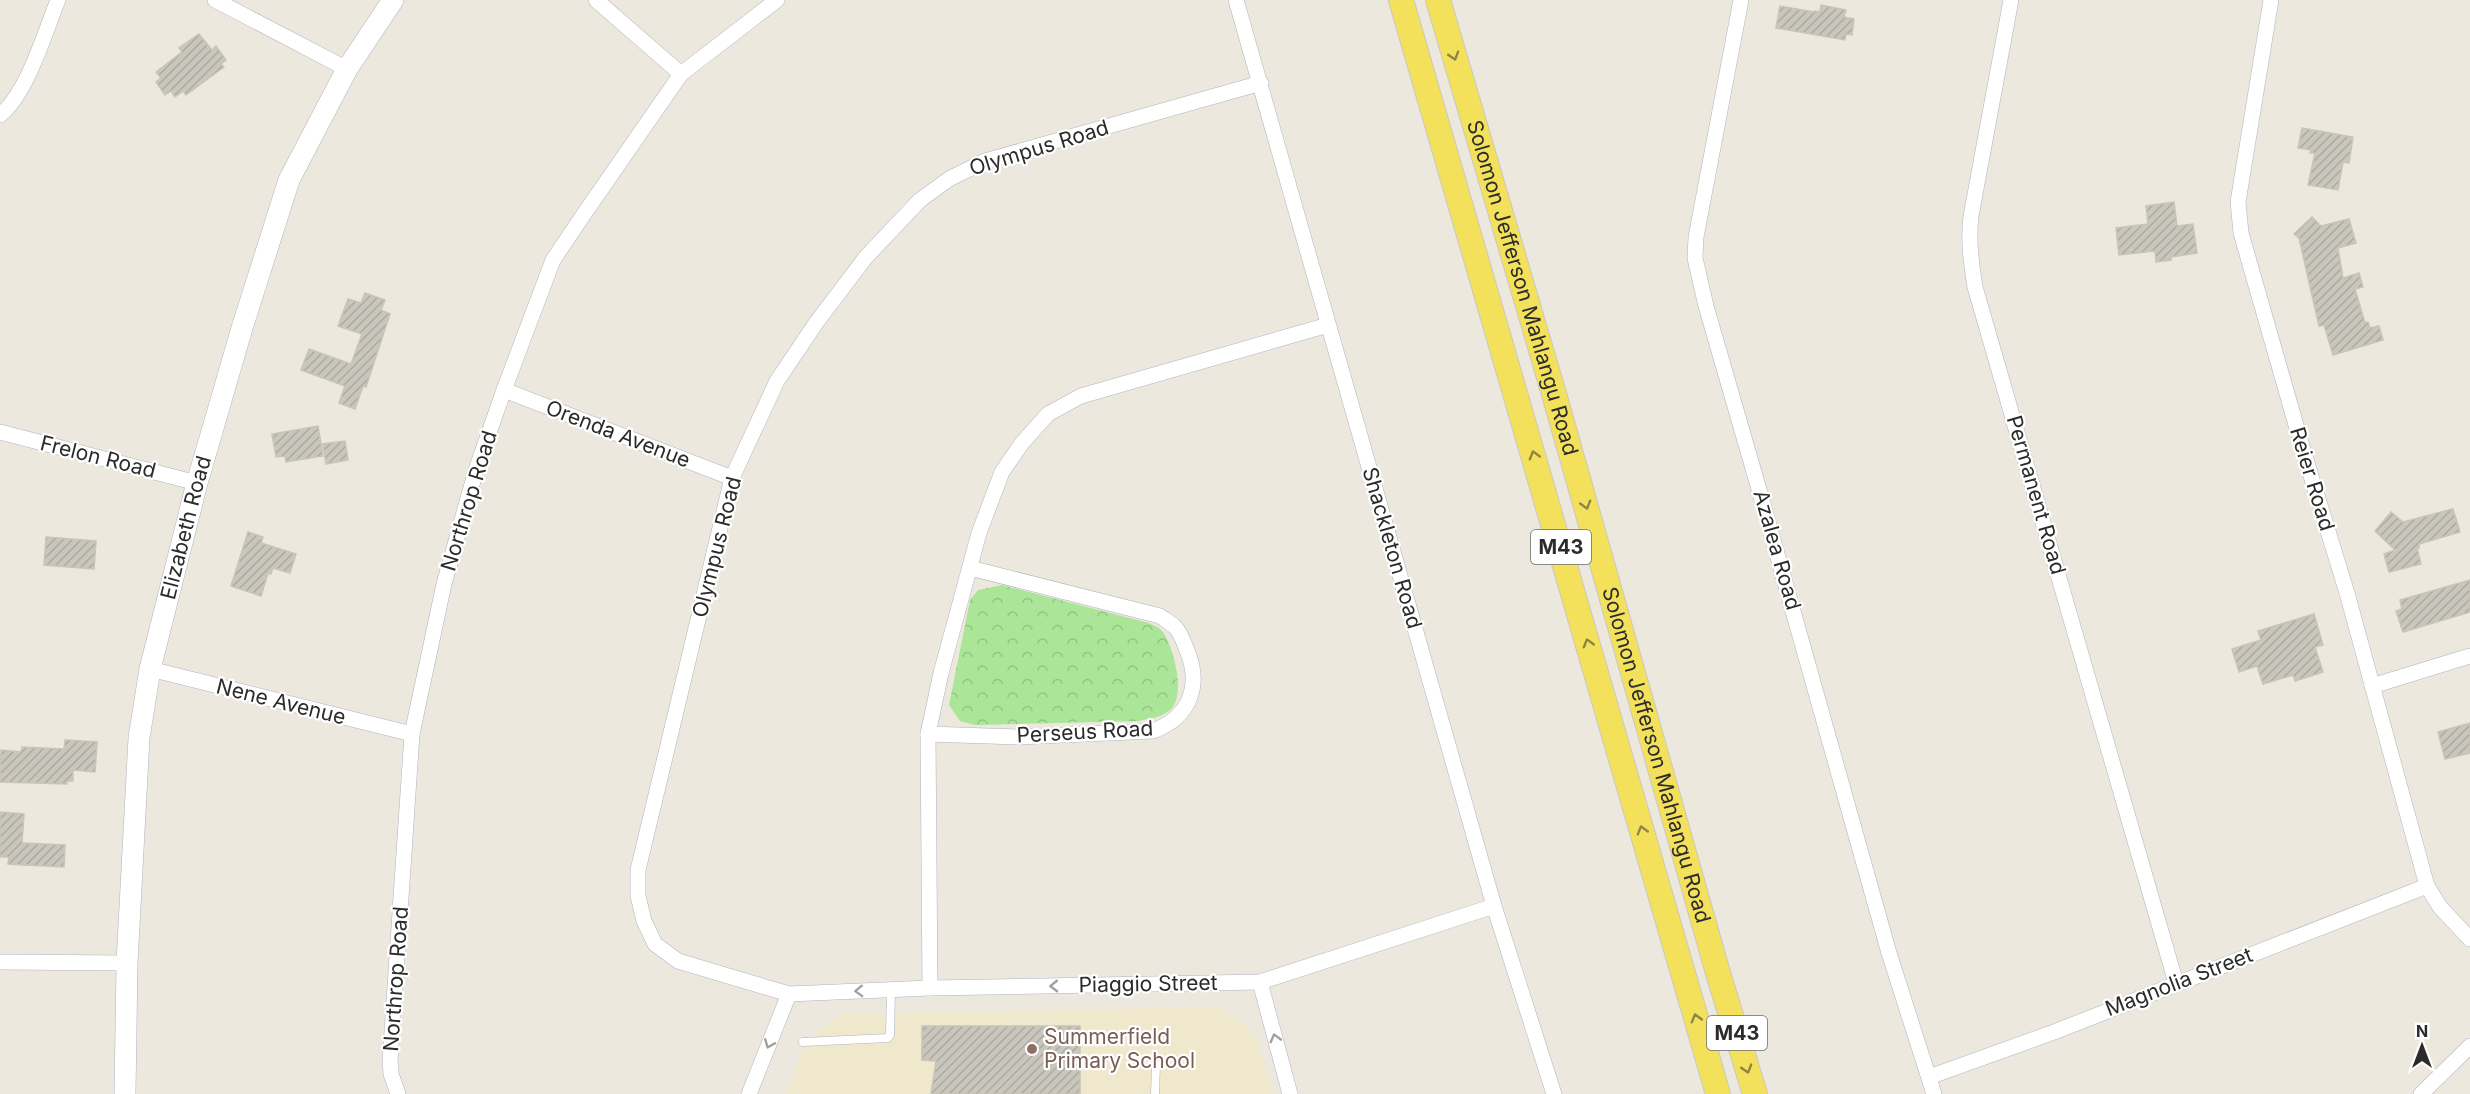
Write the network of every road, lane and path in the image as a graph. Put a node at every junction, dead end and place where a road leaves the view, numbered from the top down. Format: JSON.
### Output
{"nodes":[{"id":1,"x":58,"y":0,"type":"edge"},
{"id":2,"x":215,"y":0,"type":"edge"},
{"id":3,"x":393,"y":0,"type":"edge"},
{"id":4,"x":596,"y":0,"type":"edge"},
{"id":5,"x":777,"y":0,"type":"edge"},
{"id":6,"x":1236,"y":0,"type":"edge"},
{"id":7,"x":1401,"y":0,"type":"edge"},
{"id":8,"x":1437,"y":0,"type":"edge"},
{"id":9,"x":1741,"y":0,"type":"edge"},
{"id":10,"x":2011,"y":0,"type":"edge"},
{"id":11,"x":2271,"y":0,"type":"edge"},
{"id":12,"x":347,"y":69,"type":"junction"},
{"id":13,"x":681,"y":74,"type":"junction"},
{"id":14,"x":1261,"y":83,"type":"junction"},
{"id":15,"x":0,"y":115,"type":"edge"},
{"id":16,"x":1328,"y":325,"type":"junction"},
{"id":17,"x":504,"y":390,"type":"junction"},
{"id":18,"x":0,"y":432,"type":"edge"},
{"id":19,"x":732,"y":478,"type":"junction"},
{"id":20,"x":197,"y":483,"type":"junction"},
{"id":21,"x":970,"y":568,"type":"junction"},
{"id":22,"x":2470,"y":656,"type":"edge"},
{"id":23,"x":150,"y":669,"type":"junction"},
{"id":24,"x":2372,"y":686,"type":"junction"},
{"id":25,"x":412,"y":734,"type":"junction"},
{"id":26,"x":927,"y":734,"type":"junction"},
{"id":27,"x":2427,"y":886,"type":"junction"},
{"id":28,"x":1494,"y":906,"type":"junction"},
{"id":29,"x":2470,"y":939,"type":"edge"},
{"id":30,"x":0,"y":962,"type":"edge"},
{"id":31,"x":127,"y":963,"type":"junction"},
{"id":32,"x":1260,"y":982,"type":"junction"},
{"id":33,"x":2176,"y":983,"type":"junction"},
{"id":34,"x":930,"y":988,"type":"junction"},
{"id":35,"x":891,"y":990,"type":"junction"},
{"id":36,"x":789,"y":994,"type":"junction"},
{"id":37,"x":803,"y":1042,"type":"dead end"},
{"id":38,"x":2470,"y":1046,"type":"edge"},
{"id":39,"x":1156,"y":1065,"type":"dead end"},
{"id":40,"x":1929,"y":1077,"type":"junction"},
{"id":41,"x":125,"y":1094,"type":"edge"},
{"id":42,"x":398,"y":1094,"type":"edge"},
{"id":43,"x":749,"y":1094,"type":"edge"},
{"id":44,"x":1155,"y":1094,"type":"edge"},
{"id":45,"x":1290,"y":1094,"type":"edge"},
{"id":46,"x":1554,"y":1094,"type":"edge"},
{"id":47,"x":1718,"y":1094,"type":"edge"},
{"id":48,"x":1755,"y":1094,"type":"edge"},
{"id":49,"x":1934,"y":1094,"type":"edge"},
{"id":50,"x":2421,"y":1094,"type":"edge"}],
"edges":[{"from":1,"to":15,"type":"street"},
{"from":2,"to":12,"type":"street"},
{"from":3,"to":12,"type":"street","name":"Elizabeth Road"},
{"from":4,"to":13,"type":"street"},
{"from":5,"to":13,"type":"street","name":"Northrop Road"},
{"from":6,"to":14,"type":"street","name":"Shackleton Road"},
{"from":47,"to":7,"type":"main road","name":"Solomon Jefferson Mahlangu Road","number":"M43","one_way":true},
{"from":8,"to":48,"type":"main road","name":"Solomon Jefferson Mahlangu Road","number":"M43","one_way":true},
{"from":9,"to":40,"type":"street","name":"Azalea Road"},
{"from":10,"to":33,"type":"street","name":"Permanent Road"},
{"from":11,"to":24,"type":"street","name":"Reier Road"},
{"from":12,"to":20,"type":"street","name":"Elizabeth Road"},
{"from":13,"to":17,"type":"street","name":"Northrop Road"},
{"from":14,"to":16,"type":"street","name":"Shackleton Road"},
{"from":14,"to":19,"type":"street","name":"Olympus Road"},
{"from":16,"to":21,"type":"street"},
{"from":16,"to":28,"type":"street","name":"Shackleton Road"},
{"from":17,"to":19,"type":"street","name":"Orenda Avenue"},
{"from":17,"to":25,"type":"street","name":"Northrop Road"},
{"from":18,"to":20,"type":"street","name":"Frelon Road"},
{"from":19,"to":36,"type":"street","name":"Olympus Road"},
{"from":20,"to":23,"type":"street","name":"Elizabeth Road"},
{"from":21,"to":26,"type":"street"},
{"from":21,"to":26,"type":"street","name":"Perseus Road"},
{"from":22,"to":24,"type":"street"},
{"from":23,"to":25,"type":"street","name":"Nene Avenue"},
{"from":23,"to":31,"type":"street","name":"Elizabeth Road"},
{"from":24,"to":27,"type":"street","name":"Reier Road"},
{"from":25,"to":42,"type":"street","name":"Northrop Road"},
{"from":26,"to":34,"type":"street"},
{"from":27,"to":29,"type":"street","name":"Reier Road"},
{"from":27,"to":33,"type":"street","name":"Magnolia Street"},
{"from":28,"to":32,"type":"street","name":"Piaggio Street"},
{"from":28,"to":46,"type":"street","name":"Shackleton Road"},
{"from":30,"to":31,"type":"street"},
{"from":31,"to":41,"type":"street","name":"Elizabeth Road"},
{"from":32,"to":34,"type":"street","name":"Piaggio Street","one_way":true},
{"from":45,"to":32,"type":"street","one_way":true},
{"from":33,"to":40,"type":"street","name":"Magnolia Street"},
{"from":34,"to":35,"type":"street","name":"Piaggio Street"},
{"from":35,"to":36,"type":"street","name":"Piaggio Street","one_way":true},
{"from":35,"to":37,"type":"lane"},
{"from":36,"to":43,"type":"street","one_way":true},
{"from":38,"to":50,"type":"street"},
{"from":39,"to":44,"type":"lane"},
{"from":40,"to":49,"type":"street","name":"Azalea Road"}]}
